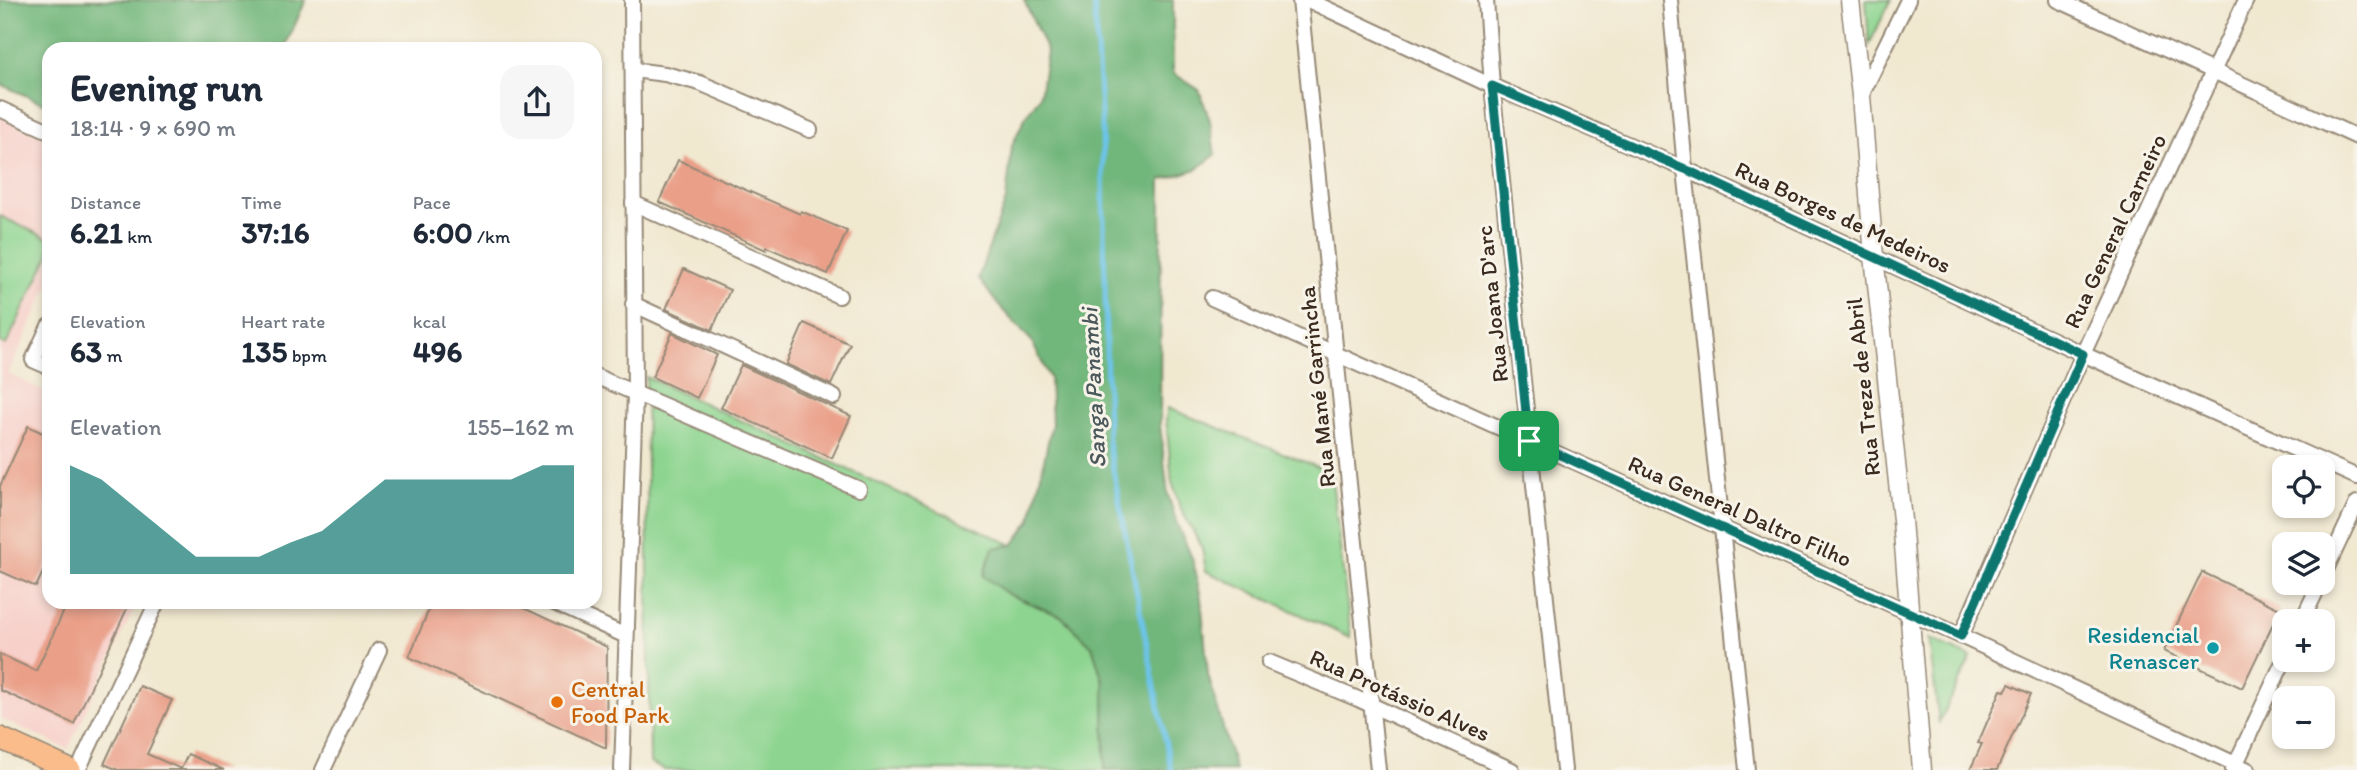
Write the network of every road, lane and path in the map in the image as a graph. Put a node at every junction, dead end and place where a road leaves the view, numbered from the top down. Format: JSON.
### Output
{"nodes":[{"id":1,"x":632,"y":0,"type":"edge"},
{"id":2,"x":1300,"y":0,"type":"edge"},
{"id":3,"x":1308,"y":0,"type":"edge"},
{"id":4,"x":1486,"y":0,"type":"edge"},
{"id":5,"x":1670,"y":0,"type":"edge"},
{"id":6,"x":1850,"y":0,"type":"edge"},
{"id":7,"x":1908,"y":0,"type":"edge"},
{"id":8,"x":2058,"y":0,"type":"edge"},
{"id":9,"x":2246,"y":0,"type":"edge"},
{"id":10,"x":633,"y":69,"type":"junction"},
{"id":11,"x":2213,"y":71,"type":"junction"},
{"id":12,"x":1492,"y":86,"type":"junction"},
{"id":13,"x":1861,"y":96,"type":"junction"},
{"id":14,"x":0,"y":109,"type":"edge"},
{"id":15,"x":42,"y":128,"type":"edge"},
{"id":16,"x":810,"y":130,"type":"dead end"},
{"id":17,"x":2357,"y":137,"type":"edge"},
{"id":18,"x":1685,"y":169,"type":"junction"},
{"id":19,"x":633,"y":203,"type":"junction"},
{"id":20,"x":1874,"y":256,"type":"junction"},
{"id":21,"x":839,"y":296,"type":"dead end"},
{"id":22,"x":1212,"y":298,"type":"dead end"},
{"id":23,"x":633,"y":304,"type":"junction"},
{"id":24,"x":42,"y":341,"type":"edge"},
{"id":25,"x":1337,"y":353,"type":"junction"},
{"id":26,"x":2083,"y":354,"type":"junction"},
{"id":27,"x":42,"y":364,"type":"edge"},
{"id":28,"x":602,"y":379,"type":"edge"},
{"id":29,"x":635,"y":394,"type":"junction"},
{"id":30,"x":834,"y":397,"type":"dead end"},
{"id":31,"x":1529,"y":441,"type":"junction"},
{"id":32,"x":2357,"y":477,"type":"edge"},
{"id":33,"x":859,"y":489,"type":"dead end"},
{"id":34,"x":2357,"y":503,"type":"edge"},
{"id":35,"x":1724,"y":528,"type":"junction"},
{"id":36,"x":2335,"y":550,"type":"edge"},
{"id":37,"x":154,"y":609,"type":"edge"},
{"id":38,"x":567,"y":609,"type":"edge"},
{"id":39,"x":1908,"y":612,"type":"junction"},
{"id":40,"x":626,"y":636,"type":"junction"},
{"id":41,"x":1961,"y":636,"type":"junction"},
{"id":42,"x":379,"y":650,"type":"dead end"},
{"id":43,"x":1269,"y":662,"type":"dead end"},
{"id":44,"x":2279,"y":672,"type":"edge"},
{"id":45,"x":1373,"y":706,"type":"junction"},
{"id":46,"x":0,"y":738,"type":"edge"},
{"id":47,"x":2239,"y":768,"type":"edge"},
{"id":48,"x":70,"y":770,"type":"edge"},
{"id":49,"x":78,"y":770,"type":"edge"},
{"id":50,"x":323,"y":770,"type":"edge"},
{"id":51,"x":622,"y":770,"type":"edge"},
{"id":52,"x":1378,"y":770,"type":"edge"},
{"id":53,"x":1512,"y":770,"type":"edge"},
{"id":54,"x":1563,"y":770,"type":"edge"},
{"id":55,"x":1747,"y":770,"type":"edge"},
{"id":56,"x":1922,"y":770,"type":"edge"}],
"edges":[{"from":1,"to":10,"type":"street"},
{"from":2,"to":25,"type":"street","name":"Rua Mané Garrincha"},
{"from":3,"to":12,"type":"street","name":"Rua Borges de Medeiros"},
{"from":4,"to":12,"type":"street","name":"Rua Joana D'arc"},
{"from":5,"to":18,"type":"street"},
{"from":6,"to":13,"type":"street","name":"Rua Treze de Abril"},
{"from":7,"to":13,"type":"street"},
{"from":8,"to":11,"type":"street"},
{"from":9,"to":11,"type":"street","name":"Rua General Carneiro"},
{"from":10,"to":16,"type":"street"},
{"from":10,"to":19,"type":"street"},
{"from":11,"to":17,"type":"street"},
{"from":11,"to":26,"type":"street","name":"Rua General Carneiro"},
{"from":12,"to":18,"type":"street","name":"Rua Borges de Medeiros"},
{"from":12,"to":31,"type":"street","name":"Rua Joana D'arc"},
{"from":13,"to":20,"type":"street","name":"Rua Treze de Abril"},
{"from":14,"to":15,"type":"street"},
{"from":18,"to":20,"type":"street","name":"Rua Borges de Medeiros"},
{"from":18,"to":35,"type":"street"},
{"from":19,"to":21,"type":"street"},
{"from":19,"to":23,"type":"street"},
{"from":20,"to":26,"type":"street","name":"Rua Borges de Medeiros"},
{"from":20,"to":39,"type":"street","name":"Rua Treze de Abril"},
{"from":22,"to":25,"type":"street","name":"Rua General Daltro Filho"},
{"from":23,"to":29,"type":"street"},
{"from":23,"to":30,"type":"street"},
{"from":24,"to":27,"type":"street"},
{"from":25,"to":31,"type":"street","name":"Rua General Daltro Filho"},
{"from":25,"to":45,"type":"street","name":"Rua Mané Garrincha"},
{"from":26,"to":32,"type":"street","name":"Rua Borges de Medeiros"},
{"from":26,"to":41,"type":"street","name":"Rua General Carneiro"},
{"from":28,"to":29,"type":"street"},
{"from":29,"to":33,"type":"street"},
{"from":29,"to":40,"type":"street"},
{"from":31,"to":35,"type":"street","name":"Rua General Daltro Filho"},
{"from":31,"to":54,"type":"street","name":"Rua Joana D'arc"},
{"from":34,"to":36,"type":"street"},
{"from":35,"to":39,"type":"street","name":"Rua General Daltro Filho"},
{"from":35,"to":55,"type":"street"},
{"from":37,"to":49,"type":"street"},
{"from":38,"to":40,"type":"street"},
{"from":39,"to":41,"type":"street","name":"Rua General Daltro Filho"},
{"from":39,"to":56,"type":"street","name":"Rua Treze de Abril"},
{"from":40,"to":51,"type":"street"},
{"from":41,"to":47,"type":"street","name":"Rua General Daltro Filho"},
{"from":42,"to":50,"type":"street"},
{"from":43,"to":45,"type":"street","name":"Rua Protássio Alves"},
{"from":44,"to":47,"type":"street"},
{"from":45,"to":52,"type":"street","name":"Rua Mané Garrincha"},
{"from":45,"to":53,"type":"street","name":"Rua Protássio Alves"},
{"from":46,"to":48,"type":"main road"}]}
